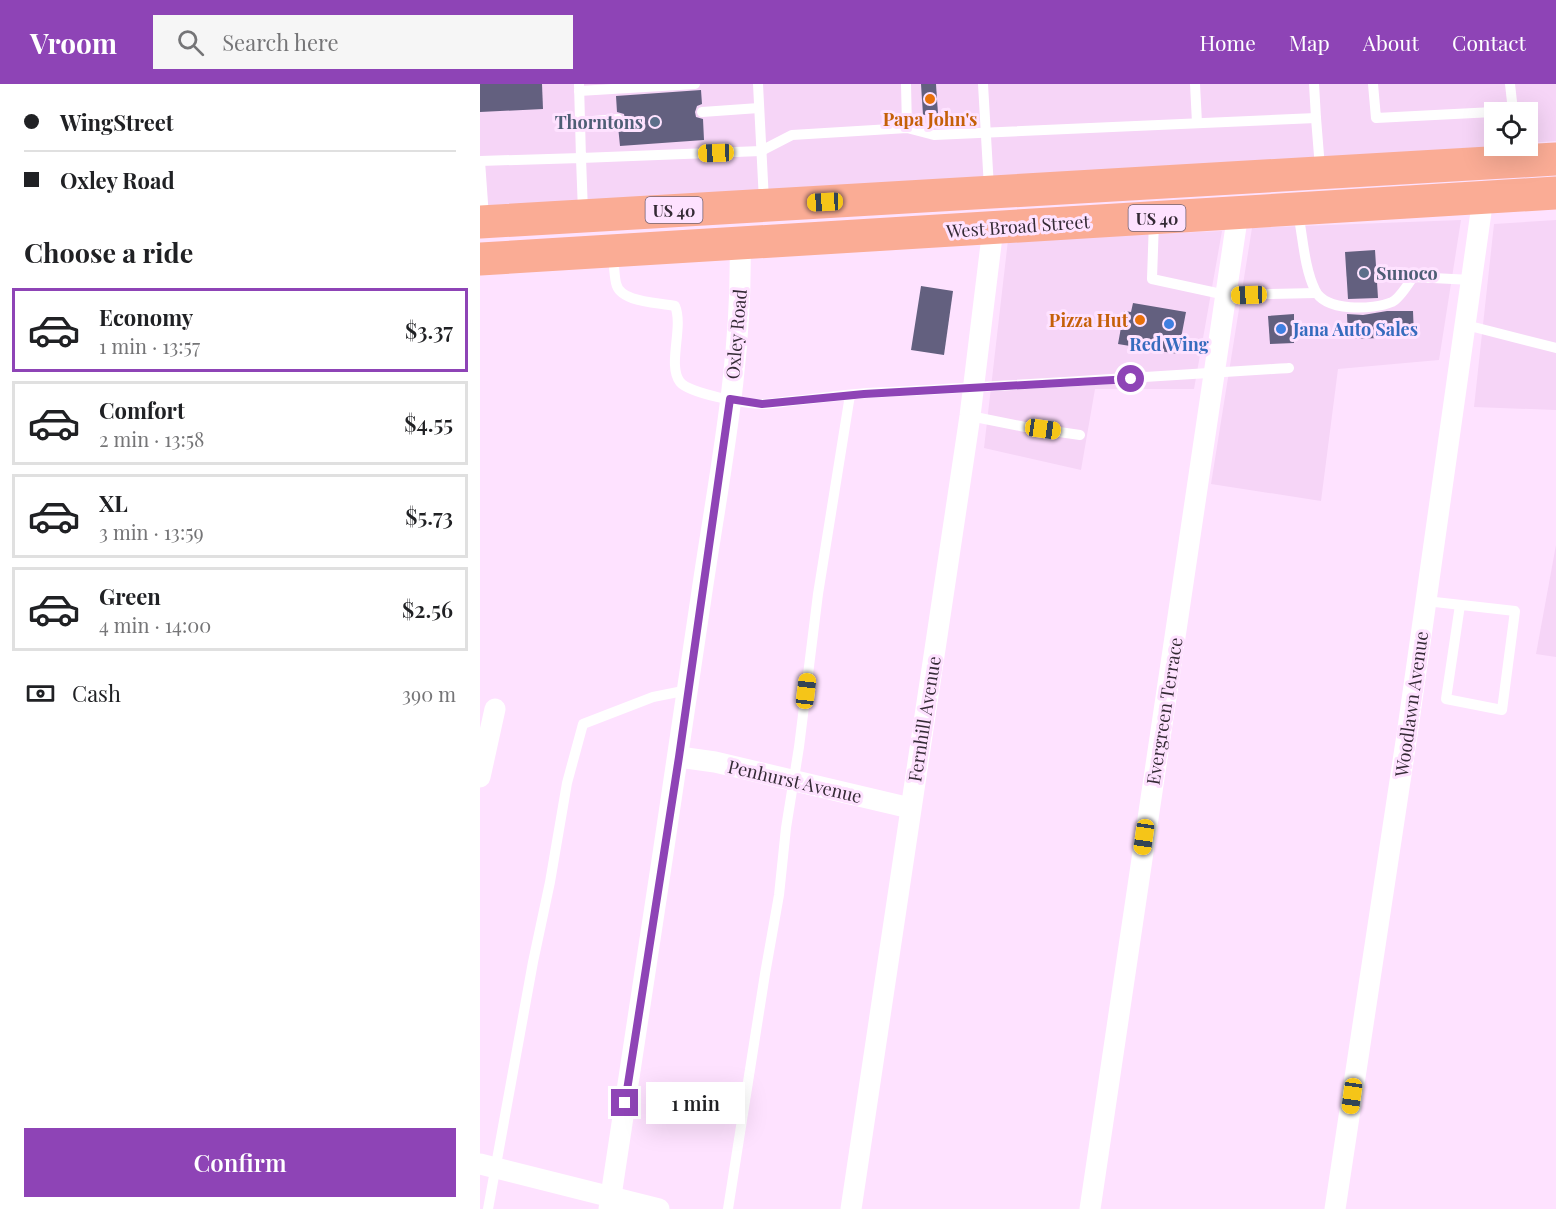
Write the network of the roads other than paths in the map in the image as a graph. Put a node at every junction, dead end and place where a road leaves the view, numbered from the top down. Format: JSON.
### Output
{"nodes":[{"id":1,"x":695,"y":84,"type":"edge"},
{"id":2,"x":758,"y":84,"type":"edge"},
{"id":3,"x":906,"y":84,"type":"edge"},
{"id":4,"x":982,"y":84,"type":"edge"},
{"id":5,"x":1195,"y":84,"type":"edge"},
{"id":6,"x":1314,"y":84,"type":"edge"},
{"id":7,"x":1373,"y":84,"type":"edge"},
{"id":8,"x":1510,"y":84,"type":"edge"},
{"id":9,"x":579,"y":87,"type":"edge"},
{"id":10,"x":759,"y":108,"type":"junction"},
{"id":11,"x":702,"y":112,"type":"dead end"},
{"id":12,"x":1316,"y":118,"type":"junction"},
{"id":13,"x":618,"y":119,"type":"dead end"},
{"id":14,"x":580,"y":122,"type":"junction"},
{"id":15,"x":1197,"y":123,"type":"junction"},
{"id":16,"x":907,"y":128,"type":"junction"},
{"id":17,"x":986,"y":132,"type":"junction"},
{"id":18,"x":760,"y":151,"type":"junction"},
{"id":19,"x":582,"y":158,"type":"junction"},
{"id":20,"x":1556,"y":159,"type":"edge"},
{"id":21,"x":480,"y":161,"type":"edge"},
{"id":22,"x":1320,"y":174,"type":"junction"},
{"id":23,"x":1268,"y":176,"type":"junction"},
{"id":24,"x":989,"y":191,"type":"junction"},
{"id":25,"x":1556,"y":193,"type":"edge"},
{"id":26,"x":1483,"y":198,"type":"junction"},
{"id":27,"x":764,"y":205,"type":"junction"},
{"id":28,"x":1298,"y":209,"type":"junction"},
{"id":29,"x":1238,"y":213,"type":"junction"},
{"id":30,"x":583,"y":215,"type":"junction"},
{"id":31,"x":1154,"y":218,"type":"junction"},
{"id":32,"x":482,"y":221,"type":"edge"},
{"id":33,"x":993,"y":228,"type":"junction"},
{"id":34,"x":740,"y":243,"type":"junction"},
{"id":35,"x":612,"y":250,"type":"junction"},
{"id":36,"x":480,"y":259,"type":"edge"},
{"id":37,"x":1472,"y":280,"type":"junction"},
{"id":38,"x":1316,"y":292,"type":"junction"},
{"id":39,"x":1226,"y":295,"type":"junction"},
{"id":40,"x":1466,"y":324,"type":"junction"},
{"id":41,"x":1556,"y":348,"type":"edge"},
{"id":42,"x":1289,"y":368,"type":"dead end"},
{"id":43,"x":1215,"y":373,"type":"junction"},
{"id":44,"x":973,"y":389,"type":"junction"},
{"id":45,"x":850,"y":395,"type":"junction"},
{"id":46,"x":730,"y":399,"type":"junction"},
{"id":47,"x":970,"y":416,"type":"junction"},
{"id":48,"x":1080,"y":435,"type":"dead end"},
{"id":49,"x":1426,"y":601,"type":"junction"},
{"id":50,"x":1460,"y":605,"type":"junction"},
{"id":51,"x":688,"y":690,"type":"junction"},
{"id":52,"x":495,"y":709,"type":"dead end"},
{"id":53,"x":679,"y":757,"type":"junction"},
{"id":54,"x":480,"y":777,"type":"edge"},
{"id":55,"x":793,"y":780,"type":"junction"},
{"id":56,"x":910,"y":808,"type":"junction"},
{"id":57,"x":488,"y":1166,"type":"edge"},
{"id":58,"x":610,"y":1203,"type":"edge"},
{"id":59,"x":488,"y":1209,"type":"edge"},
{"id":60,"x":659,"y":1209,"type":"edge"},
{"id":61,"x":728,"y":1209,"type":"edge"},
{"id":62,"x":851,"y":1209,"type":"edge"},
{"id":63,"x":1090,"y":1209,"type":"edge"},
{"id":64,"x":1335,"y":1209,"type":"edge"}],
"edges":[{"from":1,"to":9,"type":"lane"},
{"from":2,"to":10,"type":"lane"},
{"from":3,"to":16,"type":"lane"},
{"from":4,"to":17,"type":"lane"},
{"from":5,"to":15,"type":"lane"},
{"from":6,"to":12,"type":"lane"},
{"from":7,"to":8,"type":"lane"},
{"from":9,"to":14,"type":"lane"},
{"from":10,"to":11,"type":"lane"},
{"from":10,"to":18,"type":"lane"},
{"from":12,"to":15,"type":"lane"},
{"from":12,"to":22,"type":"lane"},
{"from":13,"to":14,"type":"lane"},
{"from":14,"to":19,"type":"lane"},
{"from":15,"to":17,"type":"lane"},
{"from":16,"to":17,"type":"lane"},
{"from":16,"to":18,"type":"lane"},
{"from":17,"to":24,"type":"lane"},
{"from":18,"to":19,"type":"lane"},
{"from":18,"to":27,"type":"lane"},
{"from":19,"to":21,"type":"lane"},
{"from":19,"to":30,"type":"lane"},
{"from":20,"to":22,"type":"main road","name":"West Broad Street","number":"US 40"},
{"from":21,"to":32,"type":"lane"},
{"from":22,"to":23,"type":"main road","name":"West Broad Street","number":"US 40"},
{"from":23,"to":24,"type":"main road","name":"West Broad Street","number":"US 40"},
{"from":23,"to":33,"type":"main road"},
{"from":24,"to":27,"type":"main road","name":"West Broad Street","number":"US 40"},
{"from":25,"to":26,"type":"main road","name":"West Broad Street","number":"US 40"},
{"from":26,"to":28,"type":"main road","name":"West Broad Street","number":"US 40"},
{"from":26,"to":37,"type":"street","name":"Woodlawn Avenue"},
{"from":27,"to":30,"type":"main road","name":"West Broad Street","number":"US 40"},
{"from":27,"to":36,"type":"main road"},
{"from":28,"to":29,"type":"main road","name":"West Broad Street","number":"US 40"},
{"from":28,"to":38,"type":"lane"},
{"from":29,"to":31,"type":"main road","name":"West Broad Street","number":"US 40"},
{"from":29,"to":39,"type":"street","name":"Evergreen Terrace"},
{"from":30,"to":32,"type":"main road","name":"West Broad Street","number":"US 40"},
{"from":31,"to":33,"type":"main road","name":"West Broad Street","number":"US 40"},
{"from":31,"to":39,"type":"lane"},
{"from":33,"to":34,"type":"main road","name":"West Broad Street","number":"US 40"},
{"from":33,"to":44,"type":"street","name":"Fernhill Avenue"},
{"from":34,"to":35,"type":"main road","name":"West Broad Street","number":"US 40"},
{"from":34,"to":46,"type":"street","name":"Oxley Road"},
{"from":35,"to":36,"type":"main road","name":"West Broad Street","number":"US 40"},
{"from":35,"to":46,"type":"lane"},
{"from":37,"to":38,"type":"lane"},
{"from":37,"to":40,"type":"street","name":"Woodlawn Avenue"},
{"from":38,"to":39,"type":"lane"},
{"from":39,"to":43,"type":"street","name":"Evergreen Terrace"},
{"from":40,"to":41,"type":"lane"},
{"from":40,"to":49,"type":"street","name":"Woodlawn Avenue"},
{"from":42,"to":43,"type":"lane"},
{"from":43,"to":44,"type":"lane"},
{"from":43,"to":63,"type":"street","name":"Evergreen Terrace"},
{"from":44,"to":45,"type":"lane"},
{"from":44,"to":47,"type":"street","name":"Fernhill Avenue"},
{"from":45,"to":46,"type":"lane"},
{"from":45,"to":55,"type":"lane"},
{"from":46,"to":51,"type":"street","name":"Oxley Road"},
{"from":47,"to":48,"type":"lane"},
{"from":47,"to":56,"type":"street","name":"Fernhill Avenue"},
{"from":49,"to":50,"type":"lane"},
{"from":49,"to":64,"type":"street","name":"Woodlawn Avenue"},
{"from":50,"to":50,"type":"lane"},
{"from":51,"to":53,"type":"street","name":"Oxley Road"},
{"from":51,"to":57,"type":"lane"},
{"from":52,"to":54,"type":"street"},
{"from":53,"to":55,"type":"street","name":"Penhurst Avenue"},
{"from":53,"to":58,"type":"street","name":"Oxley Road"},
{"from":55,"to":56,"type":"street","name":"Penhurst Avenue"},
{"from":55,"to":61,"type":"lane"},
{"from":56,"to":62,"type":"street","name":"Fernhill Avenue"},
{"from":57,"to":58,"type":"street"},
{"from":57,"to":59,"type":"lane"},
{"from":58,"to":60,"type":"street"}]}
